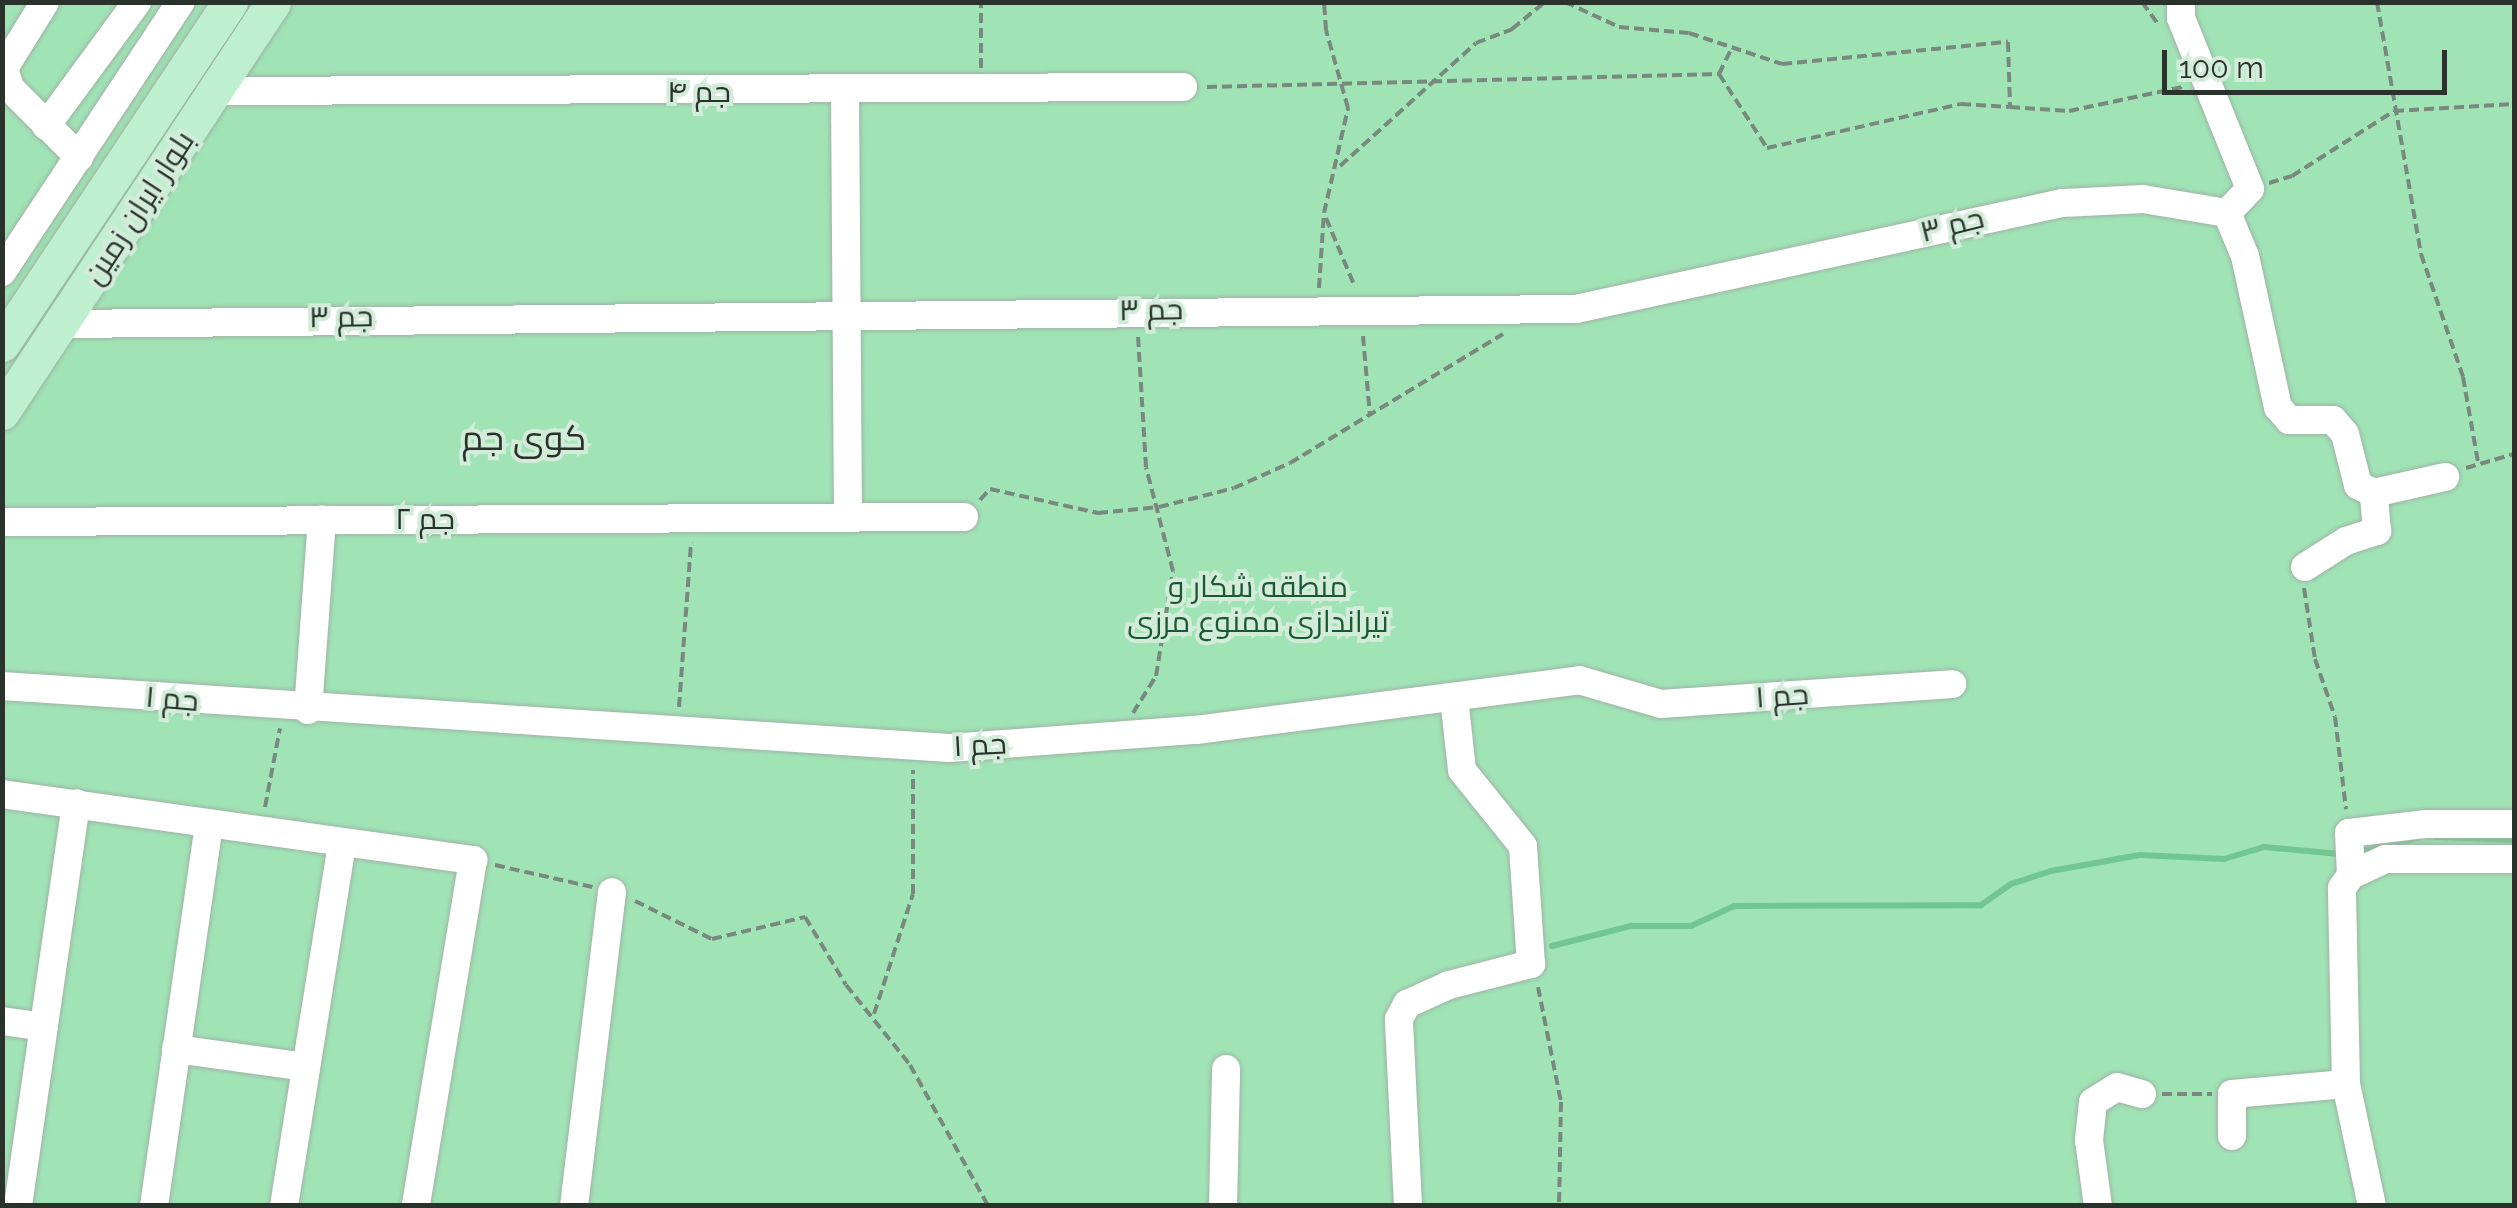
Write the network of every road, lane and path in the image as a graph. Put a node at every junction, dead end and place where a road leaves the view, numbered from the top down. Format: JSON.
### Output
{"nodes":[{"id":1,"x":45,"y":2,"type":"edge"},
{"id":2,"x":137,"y":2,"type":"edge"},
{"id":3,"x":181,"y":2,"type":"edge"},
{"id":4,"x":230,"y":2,"type":"edge"},
{"id":5,"x":273,"y":2,"type":"edge"},
{"id":6,"x":981,"y":2,"type":"edge"},
{"id":7,"x":1324,"y":2,"type":"edge"},
{"id":8,"x":1544,"y":2,"type":"edge"},
{"id":9,"x":1564,"y":2,"type":"edge"},
{"id":10,"x":2180,"y":2,"type":"edge"},
{"id":11,"x":2377,"y":2,"type":"edge"},
{"id":12,"x":1732,"y":47,"type":"junction"},
{"id":13,"x":1720,"y":74,"type":"junction"},
{"id":14,"x":2206,"y":80,"type":"junction"},
{"id":15,"x":1342,"y":81,"type":"junction"},
{"id":16,"x":1439,"y":82,"type":"junction"},
{"id":17,"x":1183,"y":86,"type":"joint"},
{"id":18,"x":980,"y":90,"type":"junction"},
{"id":19,"x":215,"y":91,"type":"junction"},
{"id":20,"x":845,"y":92,"type":"junction"},
{"id":21,"x":2514,"y":104,"type":"edge"},
{"id":22,"x":2010,"y":106,"type":"junction"},
{"id":23,"x":2394,"y":111,"type":"junction"},
{"id":24,"x":46,"y":126,"type":"junction"},
{"id":25,"x":78,"y":156,"type":"junction"},
{"id":26,"x":1336,"y":170,"type":"junction"},
{"id":27,"x":2250,"y":189,"type":"junction"},
{"id":28,"x":2227,"y":212,"type":"junction"},
{"id":29,"x":2,"y":272,"type":"edge"},
{"id":30,"x":1318,"y":308,"type":"junction"},
{"id":31,"x":1546,"y":309,"type":"junction"},
{"id":32,"x":1138,"y":310,"type":"junction"},
{"id":33,"x":845,"y":315,"type":"junction"},
{"id":34,"x":63,"y":324,"type":"junction"},
{"id":35,"x":2,"y":344,"type":"edge"},
{"id":36,"x":2,"y":412,"type":"edge"},
{"id":37,"x":2514,"y":454,"type":"edge"},
{"id":38,"x":2478,"y":462,"type":"junction"},
{"id":39,"x":2446,"y":477,"type":"joint"},
{"id":40,"x":2374,"y":493,"type":"junction"},
{"id":41,"x":1159,"y":507,"type":"junction"},
{"id":42,"x":848,"y":517,"type":"junction"},
{"id":43,"x":964,"y":517,"type":"joint"},
{"id":44,"x":693,"y":518,"type":"junction"},
{"id":45,"x":322,"y":520,"type":"junction"},
{"id":46,"x":2,"y":522,"type":"edge"},
{"id":47,"x":2305,"y":567,"type":"joint"},
{"id":48,"x":1952,"y":684,"type":"dead end"},
{"id":49,"x":2,"y":686,"type":"edge"},
{"id":50,"x":1454,"y":696,"type":"junction"},
{"id":51,"x":296,"y":709,"type":"junction"},
{"id":52,"x":678,"y":732,"type":"junction"},
{"id":53,"x":1128,"y":735,"type":"junction"},
{"id":54,"x":915,"y":746,"type":"junction"},
{"id":55,"x":2,"y":794,"type":"edge"},
{"id":56,"x":76,"y":803,"type":"junction"},
{"id":57,"x":209,"y":824,"type":"junction"},
{"id":58,"x":2514,"y":824,"type":"edge"},
{"id":59,"x":261,"y":832,"type":"junction"},
{"id":60,"x":342,"y":844,"type":"junction"},
{"id":61,"x":2350,"y":855,"type":"junction"},
{"id":62,"x":2514,"y":859,"type":"edge"},
{"id":63,"x":472,"y":860,"type":"junction"},
{"id":64,"x":612,"y":892,"type":"junction"},
{"id":65,"x":1532,"y":964,"type":"junction"},
{"id":66,"x":874,"y":1014,"type":"junction"},
{"id":67,"x":2,"y":1021,"type":"edge"},
{"id":68,"x":44,"y":1027,"type":"junction"},
{"id":69,"x":176,"y":1049,"type":"junction"},
{"id":70,"x":306,"y":1067,"type":"junction"},
{"id":71,"x":1226,"y":1068,"type":"dead end"},
{"id":72,"x":2346,"y":1084,"type":"junction"},
{"id":73,"x":2142,"y":1094,"type":"joint"},
{"id":74,"x":2232,"y":1094,"type":"junction"},
{"id":75,"x":2232,"y":1136,"type":"dead end"},
{"id":76,"x":18,"y":1206,"type":"edge"},
{"id":77,"x":154,"y":1206,"type":"edge"},
{"id":78,"x":284,"y":1206,"type":"edge"},
{"id":79,"x":416,"y":1206,"type":"edge"},
{"id":80,"x":574,"y":1206,"type":"edge"},
{"id":81,"x":988,"y":1206,"type":"edge"},
{"id":82,"x":1223,"y":1206,"type":"edge"},
{"id":83,"x":1408,"y":1206,"type":"edge"},
{"id":84,"x":1560,"y":1206,"type":"edge"},
{"id":85,"x":2098,"y":1206,"type":"edge"},
{"id":86,"x":2372,"y":1206,"type":"edge"}],
"edges":[{"from":1,"to":24,"type":"street"},
{"from":2,"to":24,"type":"street"},
{"from":3,"to":25,"type":"street"},
{"from":4,"to":35,"type":"main road","name":"بلوار ایران زمین"},
{"from":5,"to":19,"type":"main road","name":"بلوار ایران زمین"},
{"from":6,"to":18,"type":"path"},
{"from":7,"to":15,"type":"path"},
{"from":8,"to":16,"type":"path"},
{"from":9,"to":12,"type":"path"},
{"from":10,"to":14,"type":"street"},
{"from":11,"to":23,"type":"path"},
{"from":12,"to":13,"type":"path"},
{"from":12,"to":22,"type":"path"},
{"from":13,"to":16,"type":"path"},
{"from":13,"to":22,"type":"path"},
{"from":14,"to":22,"type":"path"},
{"from":14,"to":27,"type":"street"},
{"from":15,"to":16,"type":"path"},
{"from":15,"to":17,"type":"path"},
{"from":15,"to":26,"type":"path"},
{"from":16,"to":26,"type":"path"},
{"from":17,"to":18,"type":"street","name":"جم ۴"},
{"from":18,"to":20,"type":"street","name":"جم ۴"},
{"from":19,"to":20,"type":"street","name":"جم ۴"},
{"from":19,"to":34,"type":"main road","name":"بلوار ایران زمین"},
{"from":20,"to":33,"type":"street"},
{"from":21,"to":23,"type":"path"},
{"from":23,"to":27,"type":"path"},
{"from":23,"to":38,"type":"path"},
{"from":24,"to":25,"type":"street"},
{"from":25,"to":29,"type":"street"},
{"from":26,"to":30,"type":"path"},
{"from":27,"to":28,"type":"street"},
{"from":28,"to":31,"type":"street","name":"جم ۳"},
{"from":28,"to":40,"type":"street"},
{"from":30,"to":31,"type":"street","name":"جم ۳"},
{"from":30,"to":32,"type":"street","name":"جم ۳"},
{"from":31,"to":41,"type":"path"},
{"from":32,"to":33,"type":"street","name":"جم ۳"},
{"from":32,"to":41,"type":"path"},
{"from":33,"to":34,"type":"street","name":"جم ۳"},
{"from":33,"to":42,"type":"street"},
{"from":34,"to":36,"type":"main road","name":"بلوار ایران زمین"},
{"from":37,"to":38,"type":"path"},
{"from":38,"to":39,"type":"path"},
{"from":39,"to":40,"type":"street"},
{"from":40,"to":47,"type":"street"},
{"from":41,"to":43,"type":"path"},
{"from":41,"to":53,"type":"path"},
{"from":42,"to":43,"type":"street","name":"جم ۲"},
{"from":42,"to":44,"type":"street","name":"جم ۲"},
{"from":44,"to":45,"type":"street","name":"جم ۲"},
{"from":44,"to":52,"type":"path"},
{"from":45,"to":46,"type":"street","name":"جم ۲"},
{"from":45,"to":51,"type":"street"},
{"from":47,"to":61,"type":"path"},
{"from":48,"to":50,"type":"street","name":"جم ۱"},
{"from":49,"to":51,"type":"street","name":"جم ۱"},
{"from":50,"to":53,"type":"street","name":"جم ۱"},
{"from":50,"to":65,"type":"street"},
{"from":51,"to":52,"type":"street","name":"جم ۱"},
{"from":51,"to":59,"type":"path"},
{"from":52,"to":54,"type":"street","name":"جم ۱"},
{"from":53,"to":54,"type":"street","name":"جم ۱"},
{"from":54,"to":66,"type":"path"},
{"from":55,"to":56,"type":"street"},
{"from":56,"to":57,"type":"street"},
{"from":56,"to":68,"type":"street"},
{"from":57,"to":59,"type":"street"},
{"from":57,"to":69,"type":"street"},
{"from":58,"to":61,"type":"street"},
{"from":59,"to":60,"type":"street"},
{"from":60,"to":63,"type":"street"},
{"from":60,"to":70,"type":"street"},
{"from":61,"to":62,"type":"street"},
{"from":61,"to":72,"type":"street"},
{"from":63,"to":64,"type":"path"},
{"from":63,"to":79,"type":"street"},
{"from":64,"to":66,"type":"path"},
{"from":64,"to":80,"type":"street"},
{"from":65,"to":83,"type":"street"},
{"from":65,"to":84,"type":"path"},
{"from":66,"to":81,"type":"path"},
{"from":67,"to":68,"type":"street"},
{"from":68,"to":76,"type":"street"},
{"from":69,"to":70,"type":"street"},
{"from":69,"to":77,"type":"street"},
{"from":70,"to":78,"type":"street"},
{"from":71,"to":82,"type":"street"},
{"from":72,"to":74,"type":"street"},
{"from":72,"to":86,"type":"street"},
{"from":73,"to":74,"type":"path"},
{"from":73,"to":85,"type":"street"},
{"from":74,"to":75,"type":"street"}]}
